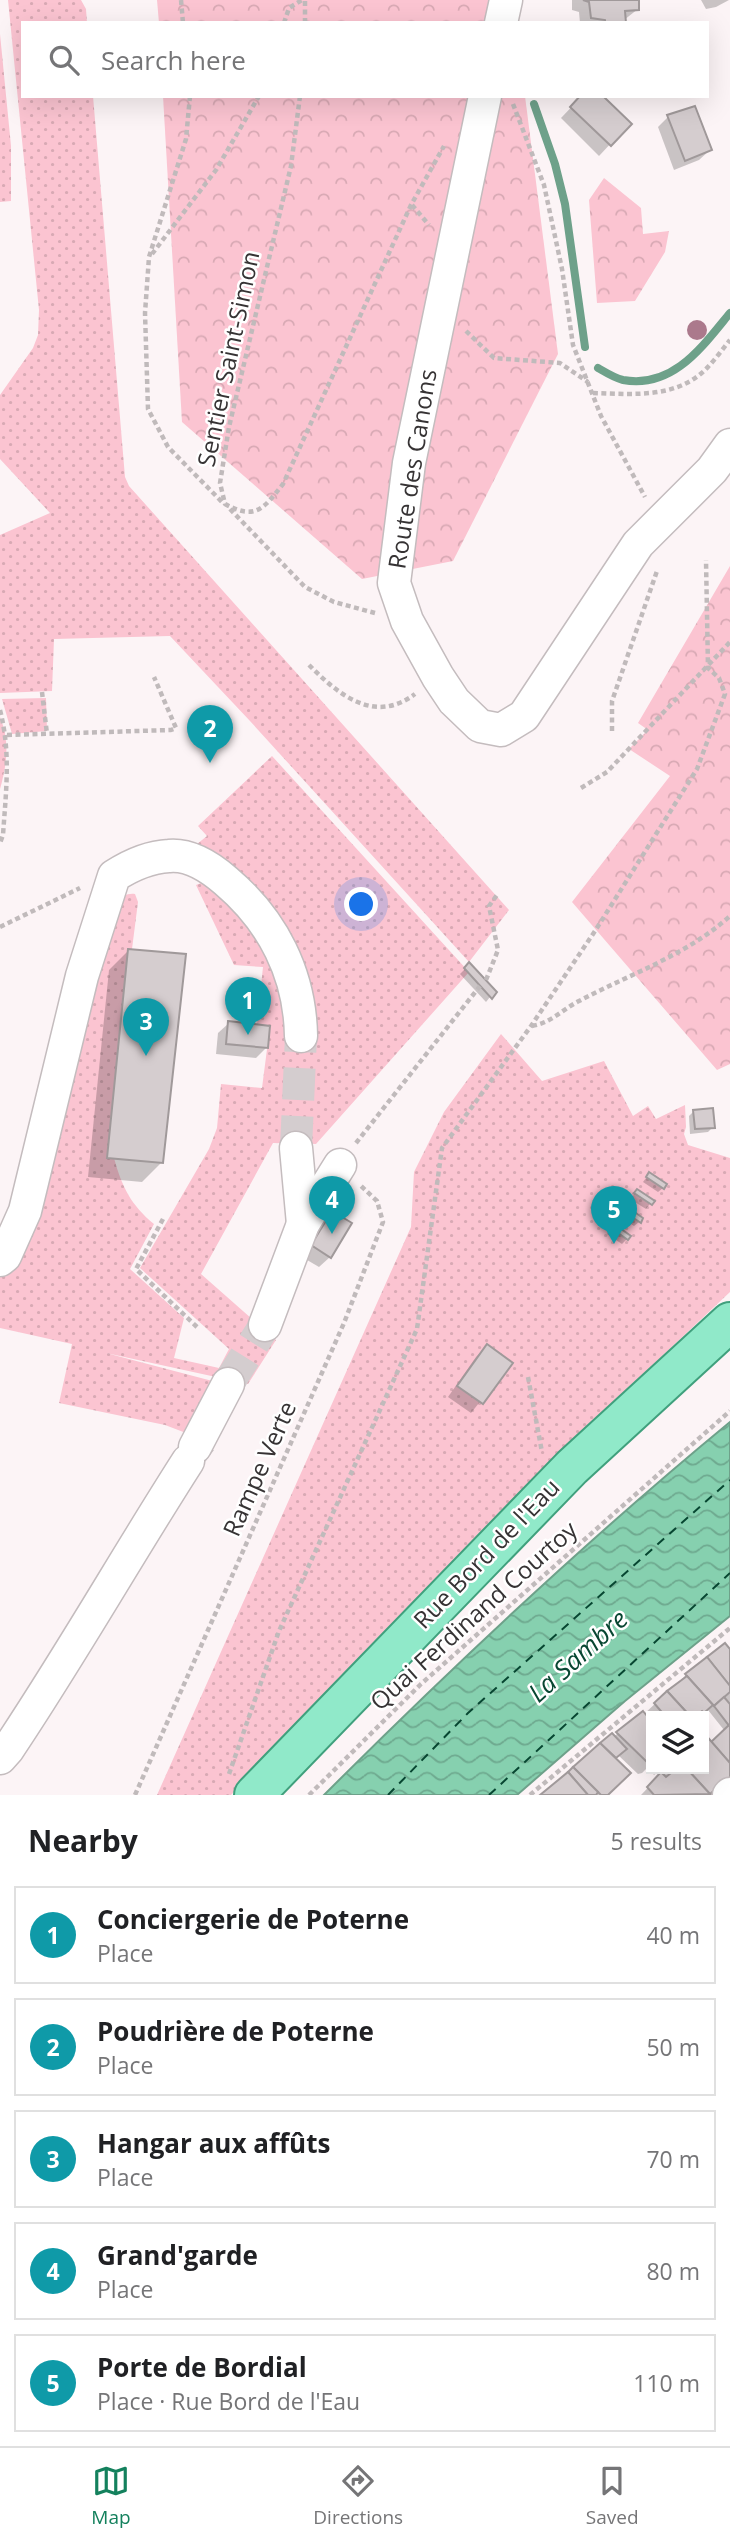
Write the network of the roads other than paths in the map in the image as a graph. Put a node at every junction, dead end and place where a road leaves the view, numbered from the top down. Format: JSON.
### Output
{"nodes":[{"id":1,"x":506,"y":0,"type":"edge"},
{"id":2,"x":501,"y":21,"type":"edge"},
{"id":3,"x":485,"y":98,"type":"edge"},
{"id":4,"x":730,"y":445,"type":"edge"},
{"id":5,"x":301,"y":1036,"type":"tunnel mouth"},
{"id":6,"x":296,"y":1148,"type":"tunnel mouth"},
{"id":7,"x":340,"y":1165,"type":"road end"},
{"id":8,"x":303,"y":1224,"type":"junction"},
{"id":9,"x":0,"y":1260,"type":"edge"},
{"id":10,"x":730,"y":1322,"type":"edge"},
{"id":11,"x":265,"y":1325,"type":"tunnel mouth"},
{"id":12,"x":228,"y":1384,"type":"tunnel mouth"},
{"id":13,"x":0,"y":1758,"type":"edge"},
{"id":14,"x":240,"y":1789,"type":"edge"}],
"edges":[{"from":1,"to":2,"type":"street"},
{"from":3,"to":4,"type":"street","name":"Route des Canons"},
{"from":5,"to":9,"type":"street"},
{"from":6,"to":8,"type":"street"},
{"from":7,"to":8,"type":"street"},
{"from":8,"to":11,"type":"street"},
{"from":10,"to":14,"type":"main road","name":"Rue Bord de l'Eau"},
{"from":12,"to":13,"type":"street"}]}
